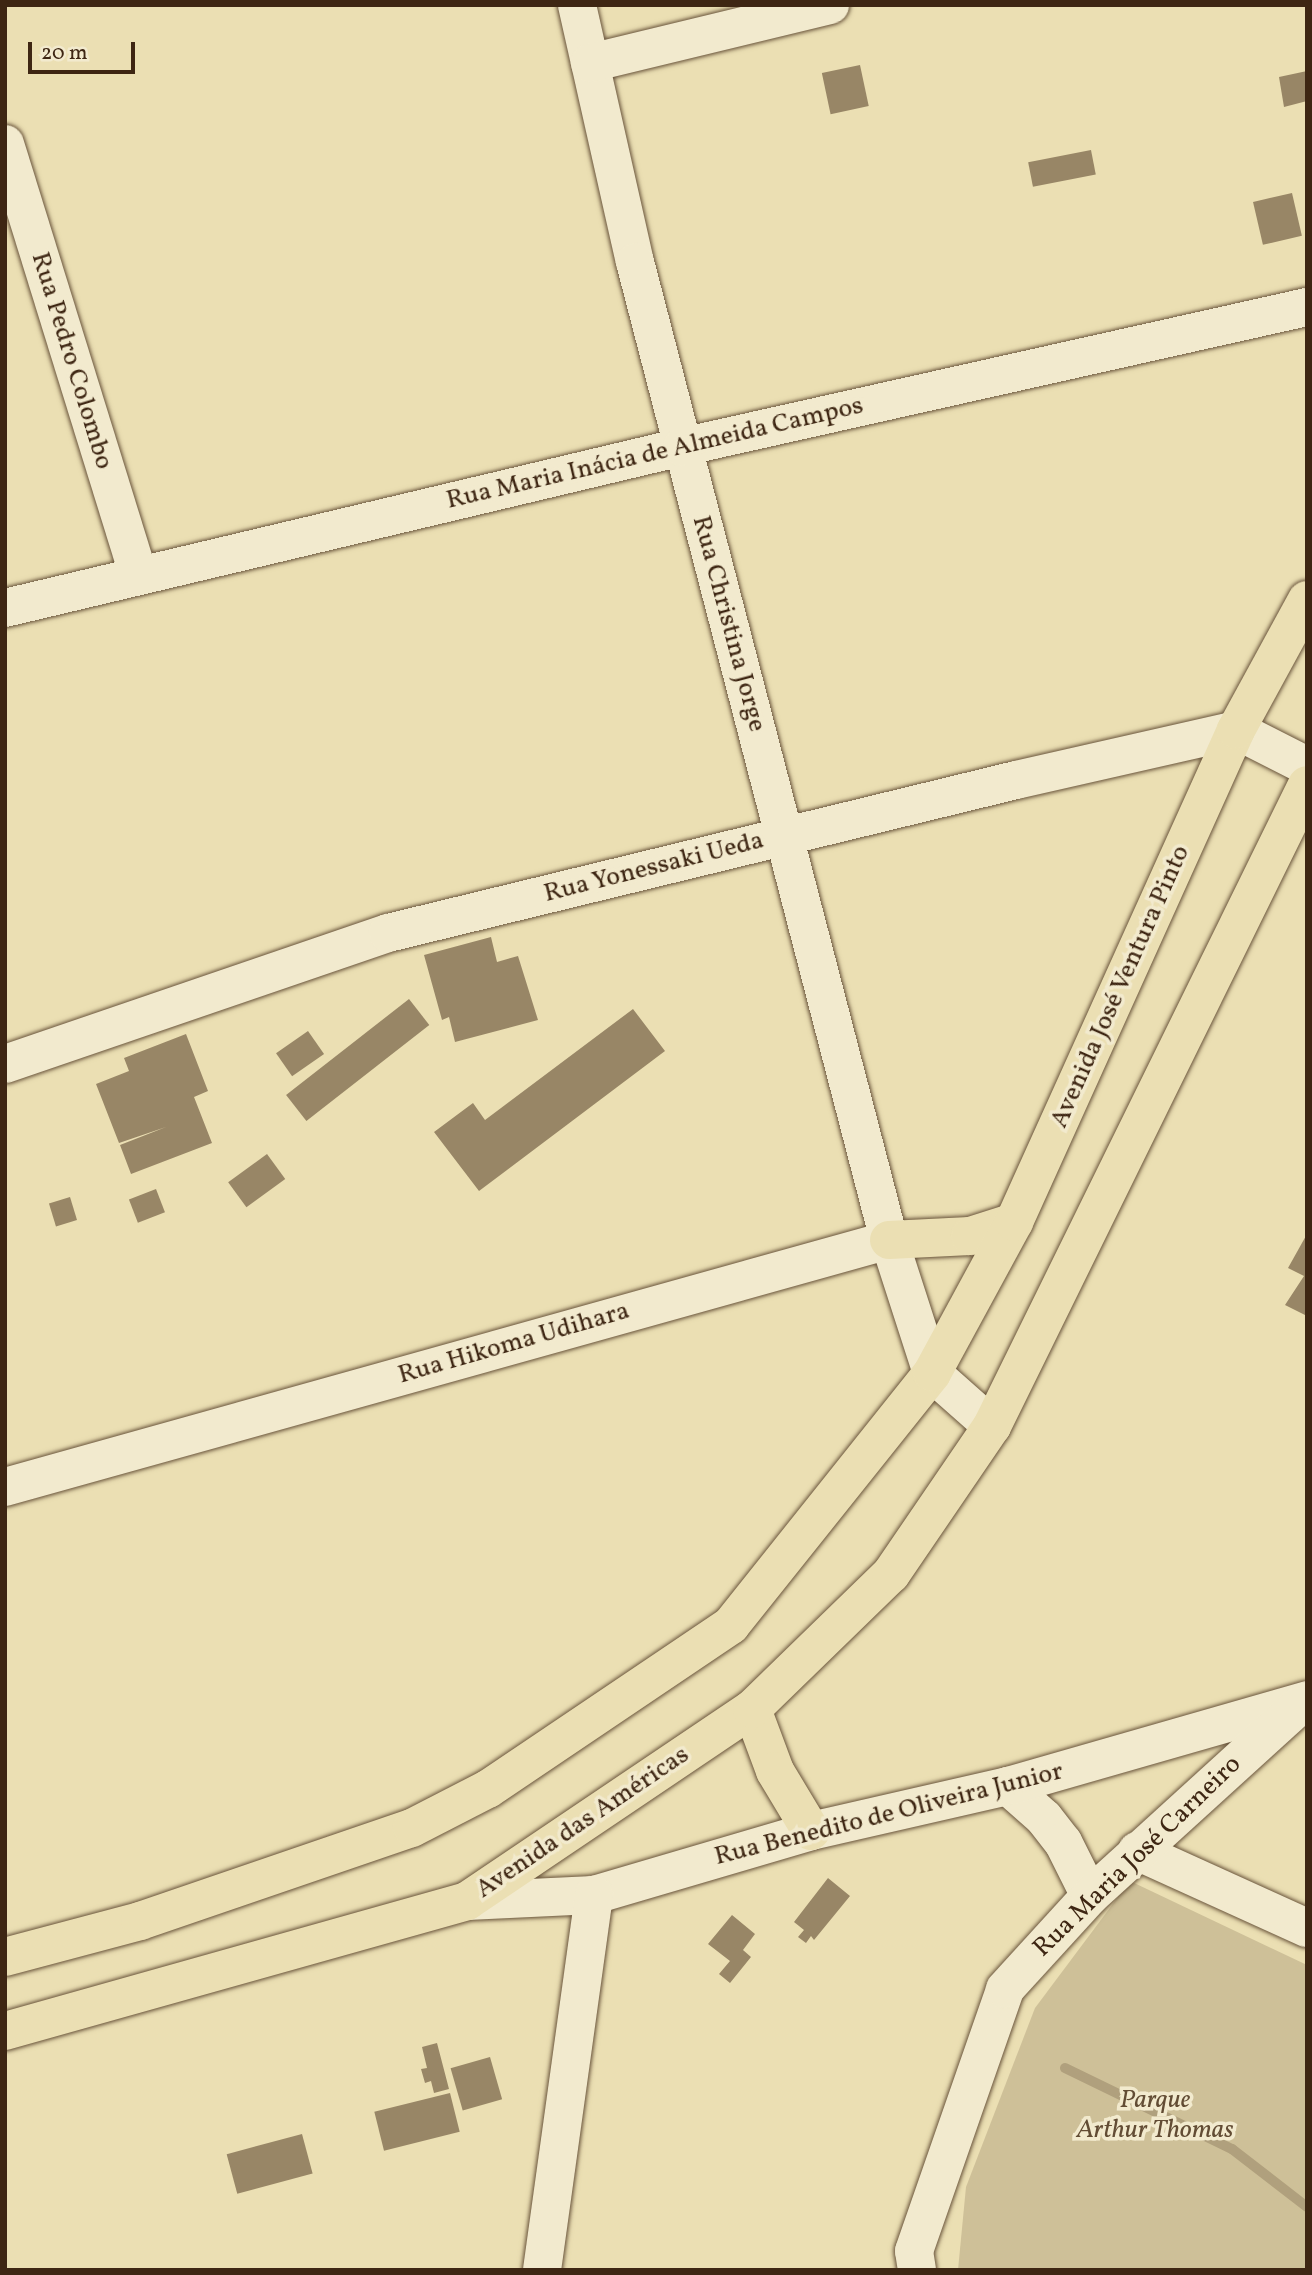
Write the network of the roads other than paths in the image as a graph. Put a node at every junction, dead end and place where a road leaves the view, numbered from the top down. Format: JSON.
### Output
{"nodes":[{"id":1,"x":576,"y":5,"type":"edge"},
{"id":2,"x":830,"y":5,"type":"edge"},
{"id":3,"x":590,"y":63,"type":"junction"},
{"id":4,"x":5,"y":144,"type":"edge"},
{"id":5,"x":11,"y":188,"type":"edge"},
{"id":6,"x":1307,"y":307,"type":"edge"},
{"id":7,"x":682,"y":446,"type":"junction"},
{"id":8,"x":139,"y":576,"type":"junction"},
{"id":9,"x":1307,"y":600,"type":"edge"},
{"id":10,"x":5,"y":608,"type":"edge"},
{"id":11,"x":1236,"y":730,"type":"junction"},
{"id":12,"x":1307,"y":766,"type":"edge"},
{"id":13,"x":1307,"y":785,"type":"edge"},
{"id":14,"x":783,"y":836,"type":"junction"},
{"id":15,"x":5,"y":1064,"type":"edge"},
{"id":16,"x":1014,"y":1222,"type":"junction"},
{"id":17,"x":889,"y":1240,"type":"junction"},
{"id":18,"x":932,"y":1373,"type":"junction"},
{"id":19,"x":992,"y":1426,"type":"junction"},
{"id":20,"x":5,"y":1487,"type":"edge"},
{"id":21,"x":1306,"y":1699,"type":"edge"},
{"id":22,"x":752,"y":1709,"type":"junction"},
{"id":23,"x":1008,"y":1786,"type":"junction"},
{"id":24,"x":811,"y":1831,"type":"junction"},
{"id":25,"x":1137,"y":1851,"type":"junction"},
{"id":26,"x":594,"y":1895,"type":"junction"},
{"id":27,"x":1090,"y":1896,"type":"junction"},
{"id":28,"x":467,"y":1901,"type":"junction"},
{"id":29,"x":1307,"y":1927,"type":"edge"},
{"id":30,"x":5,"y":1956,"type":"edge"},
{"id":31,"x":5,"y":2031,"type":"edge"},
{"id":32,"x":542,"y":2270,"type":"edge"},
{"id":33,"x":917,"y":2270,"type":"edge"}],
"edges":[{"from":1,"to":3,"type":"street","name":"Rua Christina Jorge"},
{"from":2,"to":3,"type":"street"},
{"from":3,"to":7,"type":"street","name":"Rua Christina Jorge"},
{"from":4,"to":5,"type":"street","name":"Rua Pedro Colombo"},
{"from":5,"to":8,"type":"street","name":"Rua Pedro Colombo"},
{"from":6,"to":7,"type":"street","name":"Rua Maria Inácia de Almeida Campos"},
{"from":7,"to":8,"type":"street","name":"Rua Maria Inácia de Almeida Campos"},
{"from":7,"to":14,"type":"street","name":"Rua Christina Jorge"},
{"from":8,"to":10,"type":"street","name":"Rua Maria Inácia de Almeida Campos"},
{"from":9,"to":11,"type":"main road","name":"Avenida José Ventura Pinto"},
{"from":11,"to":12,"type":"street"},
{"from":11,"to":14,"type":"street","name":"Rua Yonessaki Ueda"},
{"from":11,"to":16,"type":"main road","name":"Avenida José Ventura Pinto"},
{"from":13,"to":19,"type":"main road"},
{"from":14,"to":15,"type":"street","name":"Rua Yonessaki Ueda"},
{"from":14,"to":17,"type":"street","name":"Rua Christina Jorge"},
{"from":16,"to":17,"type":"main road"},
{"from":16,"to":18,"type":"main road","name":"Avenida José Ventura Pinto"},
{"from":17,"to":18,"type":"street"},
{"from":17,"to":20,"type":"street","name":"Rua Hikoma Udihara"},
{"from":18,"to":19,"type":"street"},
{"from":18,"to":30,"type":"main road"},
{"from":19,"to":22,"type":"main road","name":"Avenida das Américas"},
{"from":21,"to":23,"type":"street","name":"Rua Benedito de Oliveira Junior"},
{"from":21,"to":25,"type":"street","name":"Rua Maria José Carneiro"},
{"from":22,"to":24,"type":"main road"},
{"from":22,"to":28,"type":"main road","name":"Avenida das Américas"},
{"from":23,"to":24,"type":"street","name":"Rua Benedito de Oliveira Junior"},
{"from":23,"to":27,"type":"street"},
{"from":24,"to":26,"type":"street","name":"Rua Benedito de Oliveira Junior"},
{"from":25,"to":27,"type":"street","name":"Rua Maria José Carneiro"},
{"from":25,"to":29,"type":"street"},
{"from":26,"to":28,"type":"street","name":"Rua Benedito de Oliveira Junior"},
{"from":26,"to":32,"type":"street"},
{"from":27,"to":33,"type":"street","name":"Rua Maria José Carneiro"},
{"from":28,"to":31,"type":"main road","name":"Avenida das Américas"}]}
